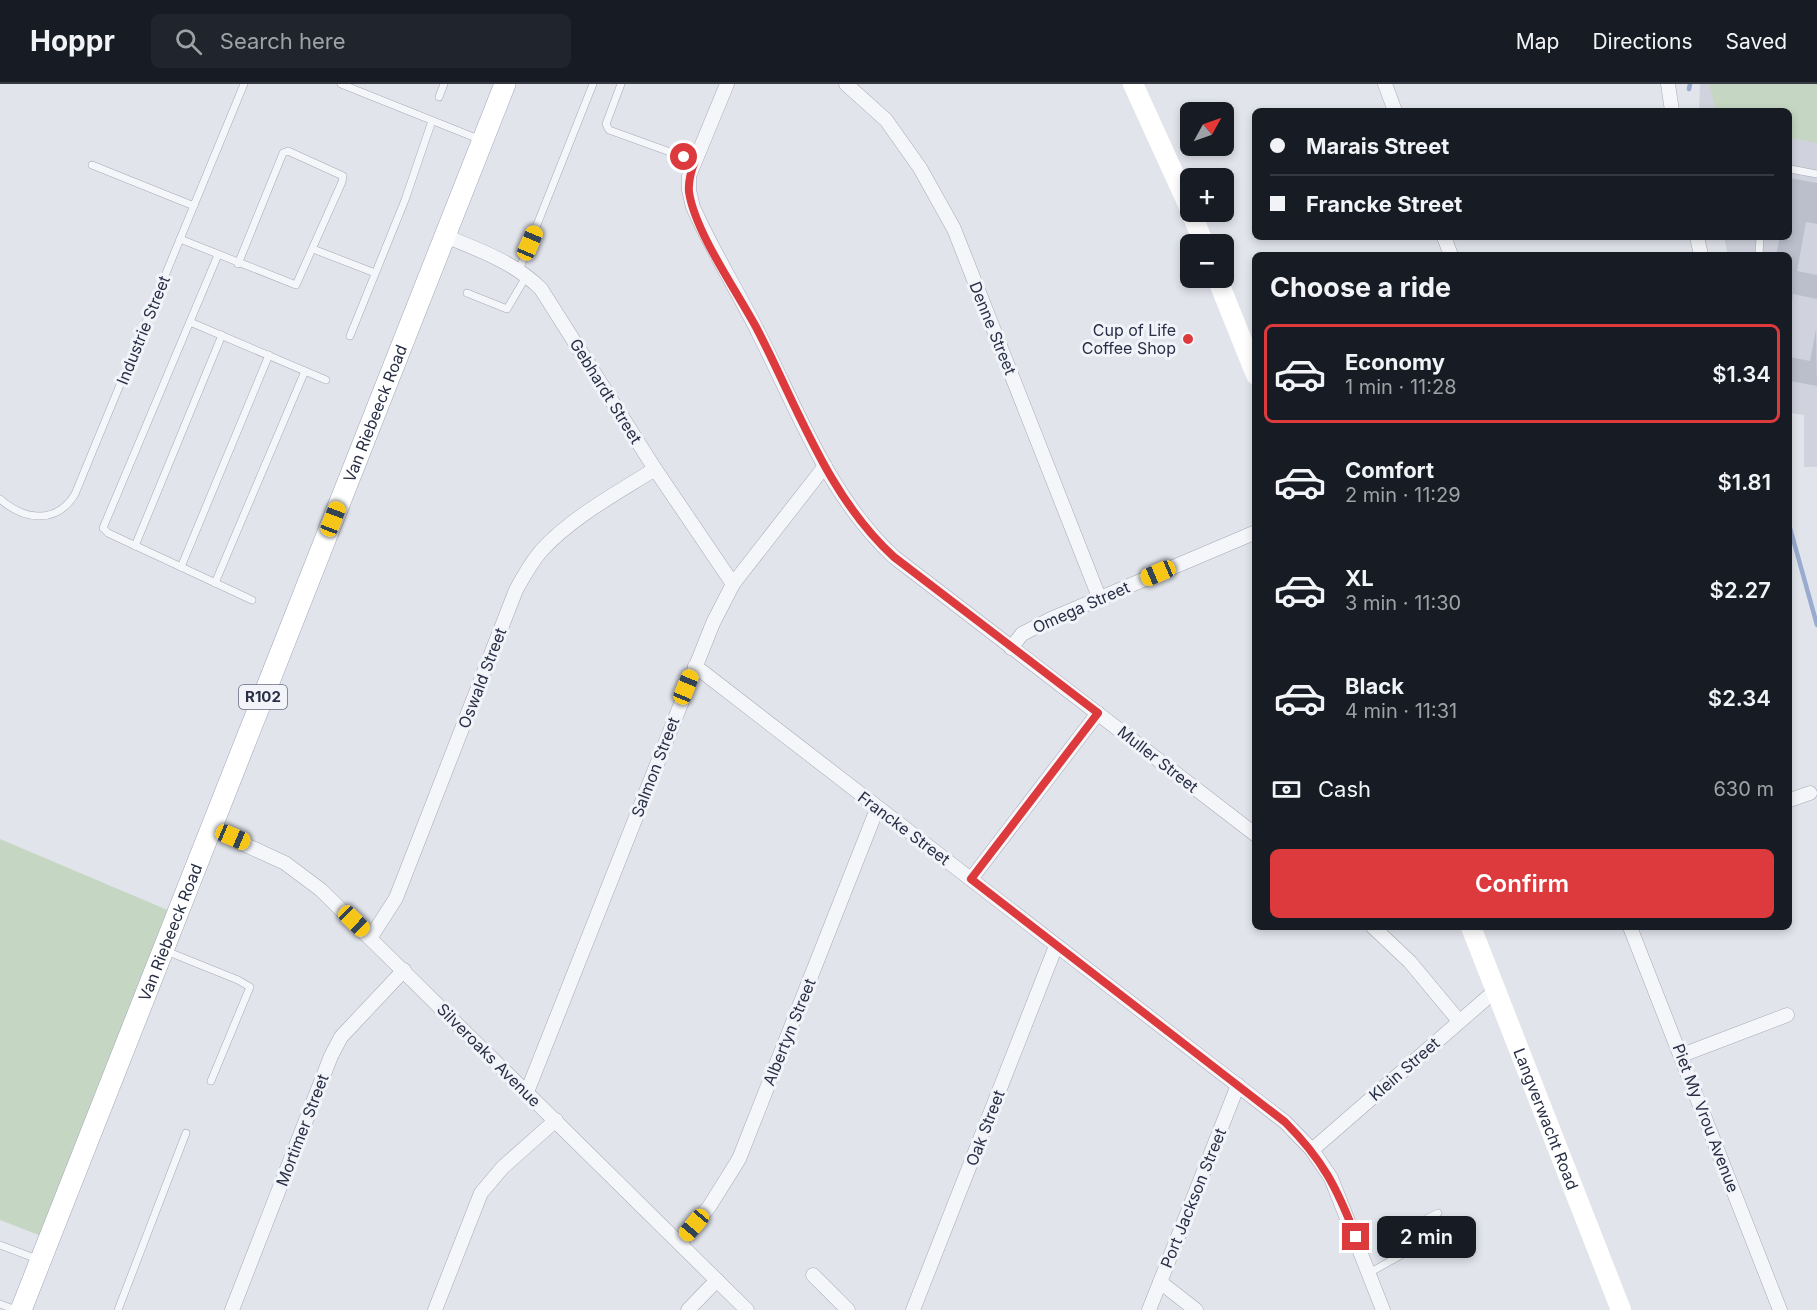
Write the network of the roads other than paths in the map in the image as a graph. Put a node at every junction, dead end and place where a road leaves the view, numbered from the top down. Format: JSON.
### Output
{"nodes":[{"id":1,"x":244,"y":84,"type":"edge"},
{"id":2,"x":341,"y":84,"type":"edge"},
{"id":3,"x":444,"y":84,"type":"edge"},
{"id":4,"x":505,"y":84,"type":"edge"},
{"id":5,"x":593,"y":84,"type":"edge"},
{"id":6,"x":621,"y":84,"type":"edge"},
{"id":7,"x":727,"y":84,"type":"edge"},
{"id":8,"x":846,"y":84,"type":"edge"},
{"id":9,"x":1133,"y":84,"type":"edge"},
{"id":10,"x":1385,"y":84,"type":"edge"},
{"id":11,"x":1668,"y":84,"type":"edge"},
{"id":12,"x":439,"y":97,"type":"dead end"},
{"id":13,"x":1394,"y":108,"type":"edge"},
{"id":14,"x":1672,"y":108,"type":"edge"},
{"id":15,"x":432,"y":121,"type":"junction"},
{"id":16,"x":483,"y":141,"type":"junction"},
{"id":17,"x":695,"y":161,"type":"junction"},
{"id":18,"x":92,"y":165,"type":"dead end"},
{"id":19,"x":1792,"y":170,"type":"edge"},
{"id":20,"x":1817,"y":174,"type":"edge"},
{"id":21,"x":1180,"y":187,"type":"edge"},
{"id":22,"x":194,"y":206,"type":"junction"},
{"id":23,"x":445,"y":236,"type":"junction"},
{"id":24,"x":180,"y":239,"type":"junction"},
{"id":25,"x":314,"y":249,"type":"junction"},
{"id":26,"x":218,"y":255,"type":"junction"},
{"id":27,"x":238,"y":264,"type":"junction"},
{"id":28,"x":375,"y":273,"type":"junction"},
{"id":29,"x":523,"y":273,"type":"junction"},
{"id":30,"x":1221,"y":288,"type":"edge"},
{"id":31,"x":467,"y":293,"type":"dead end"},
{"id":32,"x":190,"y":322,"type":"junction"},
{"id":33,"x":222,"y":335,"type":"junction"},
{"id":34,"x":350,"y":336,"type":"dead end"},
{"id":35,"x":269,"y":355,"type":"junction"},
{"id":36,"x":1252,"y":365,"type":"edge"},
{"id":37,"x":305,"y":371,"type":"junction"},
{"id":38,"x":326,"y":380,"type":"dead end"},
{"id":39,"x":825,"y":466,"type":"junction"},
{"id":40,"x":655,"y":469,"type":"junction"},
{"id":41,"x":0,"y":500,"type":"edge"},
{"id":42,"x":1252,"y":534,"type":"edge"},
{"id":43,"x":135,"y":546,"type":"junction"},
{"id":44,"x":181,"y":567,"type":"junction"},
{"id":45,"x":215,"y":583,"type":"junction"},
{"id":46,"x":733,"y":584,"type":"junction"},
{"id":47,"x":1099,"y":597,"type":"junction"},
{"id":48,"x":252,"y":600,"type":"dead end"},
{"id":49,"x":1011,"y":648,"type":"junction"},
{"id":50,"x":695,"y":666,"type":"junction"},
{"id":51,"x":1098,"y":713,"type":"junction"},
{"id":52,"x":1810,"y":793,"type":"dead end"},
{"id":53,"x":1792,"y":799,"type":"edge"},
{"id":54,"x":877,"y":809,"type":"junction"},
{"id":55,"x":211,"y":829,"type":"junction"},
{"id":56,"x":1252,"y":832,"type":"edge"},
{"id":57,"x":971,"y":879,"type":"junction"},
{"id":58,"x":1376,"y":930,"type":"edge"},
{"id":59,"x":1473,"y":930,"type":"edge"},
{"id":60,"x":1631,"y":930,"type":"edge"},
{"id":61,"x":371,"y":937,"type":"junction"},
{"id":62,"x":1056,"y":946,"type":"junction"},
{"id":63,"x":164,"y":950,"type":"junction"},
{"id":64,"x":404,"y":970,"type":"junction"},
{"id":65,"x":1496,"y":990,"type":"junction"},
{"id":66,"x":1787,"y":1015,"type":"dead end"},
{"id":67,"x":1460,"y":1021,"type":"junction"},
{"id":68,"x":1682,"y":1055,"type":"junction"},
{"id":69,"x":211,"y":1081,"type":"dead end"},
{"id":70,"x":1238,"y":1085,"type":"junction"},
{"id":71,"x":527,"y":1092,"type":"junction"},
{"id":72,"x":556,"y":1120,"type":"junction"},
{"id":73,"x":186,"y":1133,"type":"dead end"},
{"id":74,"x":1312,"y":1150,"type":"junction"},
{"id":75,"x":1438,"y":1213,"type":"dead end"},
{"id":76,"x":680,"y":1242,"type":"junction"},
{"id":77,"x":0,"y":1245,"type":"edge"},
{"id":78,"x":41,"y":1261,"type":"junction"},
{"id":79,"x":1369,"y":1273,"type":"junction"},
{"id":80,"x":813,"y":1275,"type":"dead end"},
{"id":81,"x":717,"y":1280,"type":"junction"},
{"id":82,"x":1160,"y":1282,"type":"junction"},
{"id":83,"x":0,"y":1304,"type":"edge"},
{"id":84,"x":16,"y":1310,"type":"edge"},
{"id":85,"x":21,"y":1310,"type":"edge"},
{"id":86,"x":118,"y":1310,"type":"edge"},
{"id":87,"x":232,"y":1310,"type":"edge"},
{"id":88,"x":435,"y":1310,"type":"edge"},
{"id":89,"x":688,"y":1310,"type":"edge"},
{"id":90,"x":747,"y":1310,"type":"edge"},
{"id":91,"x":848,"y":1310,"type":"edge"},
{"id":92,"x":913,"y":1310,"type":"edge"},
{"id":93,"x":1149,"y":1310,"type":"edge"},
{"id":94,"x":1196,"y":1310,"type":"edge"},
{"id":95,"x":1383,"y":1310,"type":"edge"},
{"id":96,"x":1621,"y":1310,"type":"edge"},
{"id":97,"x":1780,"y":1310,"type":"edge"}],
"edges":[{"from":1,"to":22,"type":"lane","name":"Industrie Street"},
{"from":2,"to":15,"type":"lane"},
{"from":3,"to":12,"type":"lane"},
{"from":4,"to":16,"type":"main road","name":"Van Riebeeck Road","number":"R102"},
{"from":5,"to":29,"type":"lane"},
{"from":6,"to":17,"type":"lane"},
{"from":7,"to":17,"type":"street","name":"Muller Street"},
{"from":8,"to":47,"type":"street","name":"Denne Street"},
{"from":9,"to":21,"type":"street"},
{"from":10,"to":13,"type":"street"},
{"from":11,"to":14,"type":"street"},
{"from":15,"to":16,"type":"lane"},
{"from":15,"to":28,"type":"lane"},
{"from":16,"to":23,"type":"main road","name":"Van Riebeeck Road","number":"R102"},
{"from":17,"to":39,"type":"street","name":"Muller Street"},
{"from":18,"to":22,"type":"lane"},
{"from":19,"to":20,"type":"lane"},
{"from":22,"to":24,"type":"lane","name":"Industrie Street"},
{"from":23,"to":29,"type":"street","name":"Gebhardt Street"},
{"from":23,"to":55,"type":"main road","name":"Van Riebeeck Road","number":"R102"},
{"from":24,"to":26,"type":"lane"},
{"from":24,"to":41,"type":"lane","name":"Industrie Street"},
{"from":25,"to":27,"type":"lane"},
{"from":25,"to":27,"type":"lane"},
{"from":25,"to":28,"type":"lane"},
{"from":26,"to":27,"type":"lane"},
{"from":26,"to":32,"type":"lane"},
{"from":28,"to":34,"type":"lane"},
{"from":29,"to":31,"type":"lane"},
{"from":29,"to":40,"type":"street","name":"Gebhardt Street"},
{"from":30,"to":36,"type":"street"},
{"from":32,"to":33,"type":"lane"},
{"from":32,"to":43,"type":"lane"},
{"from":33,"to":35,"type":"lane"},
{"from":33,"to":43,"type":"lane"},
{"from":35,"to":37,"type":"lane"},
{"from":35,"to":44,"type":"lane"},
{"from":37,"to":38,"type":"lane"},
{"from":37,"to":45,"type":"lane"},
{"from":39,"to":46,"type":"street","name":"Salmon Street"},
{"from":39,"to":49,"type":"street","name":"Muller Street"},
{"from":40,"to":46,"type":"street","name":"Gebhardt Street"},
{"from":40,"to":61,"type":"street","name":"Oswald Street"},
{"from":42,"to":47,"type":"street","name":"Omega Street"},
{"from":43,"to":44,"type":"lane"},
{"from":44,"to":45,"type":"lane"},
{"from":45,"to":48,"type":"lane"},
{"from":46,"to":50,"type":"street","name":"Salmon Street"},
{"from":47,"to":49,"type":"street","name":"Omega Street"},
{"from":49,"to":51,"type":"street","name":"Muller Street"},
{"from":50,"to":54,"type":"street","name":"Francke Street"},
{"from":50,"to":71,"type":"street","name":"Salmon Street"},
{"from":51,"to":56,"type":"street","name":"Muller Street"},
{"from":51,"to":57,"type":"street"},
{"from":52,"to":53,"type":"street"},
{"from":54,"to":57,"type":"street","name":"Francke Street"},
{"from":54,"to":76,"type":"street","name":"Albertyn Street"},
{"from":55,"to":61,"type":"street","name":"Silveroaks Avenue"},
{"from":55,"to":63,"type":"main road","name":"Van Riebeeck Road","number":"R102"},
{"from":57,"to":62,"type":"street","name":"Francke Street"},
{"from":58,"to":67,"type":"street"},
{"from":59,"to":65,"type":"street","name":"Langverwacht Road"},
{"from":60,"to":68,"type":"street","name":"Piet My Vrou Avenue"},
{"from":61,"to":64,"type":"street","name":"Silveroaks Avenue"},
{"from":62,"to":70,"type":"street","name":"Francke Street"},
{"from":62,"to":92,"type":"street","name":"Oak Street"},
{"from":63,"to":69,"type":"lane"},
{"from":63,"to":78,"type":"main road","name":"Van Riebeeck Road","number":"R102"},
{"from":64,"to":71,"type":"street","name":"Silveroaks Avenue"},
{"from":64,"to":87,"type":"street","name":"Mortimer Street"},
{"from":65,"to":67,"type":"street","name":"Klein Street"},
{"from":65,"to":96,"type":"street","name":"Langverwacht Road"},
{"from":66,"to":68,"type":"street"},
{"from":67,"to":74,"type":"street","name":"Klein Street"},
{"from":68,"to":97,"type":"street","name":"Piet My Vrou Avenue"},
{"from":70,"to":74,"type":"street","name":"Francke Street"},
{"from":70,"to":82,"type":"street","name":"Port Jackson Street"},
{"from":71,"to":72,"type":"street","name":"Silveroaks Avenue"},
{"from":72,"to":76,"type":"street","name":"Silveroaks Avenue"},
{"from":72,"to":88,"type":"street"},
{"from":73,"to":86,"type":"lane"},
{"from":74,"to":79,"type":"street","name":"Francke Street"},
{"from":75,"to":79,"type":"lane"},
{"from":76,"to":81,"type":"street","name":"Silveroaks Avenue"},
{"from":77,"to":78,"type":"lane"},
{"from":78,"to":85,"type":"main road","name":"Van Riebeeck Road","number":"R102"},
{"from":79,"to":95,"type":"street","name":"Francke Street"},
{"from":80,"to":91,"type":"street"},
{"from":81,"to":89,"type":"street"},
{"from":81,"to":90,"type":"street","name":"Silveroaks Avenue"},
{"from":82,"to":93,"type":"street","name":"Port Jackson Street"},
{"from":82,"to":94,"type":"street"},
{"from":83,"to":84,"type":"lane"}]}
